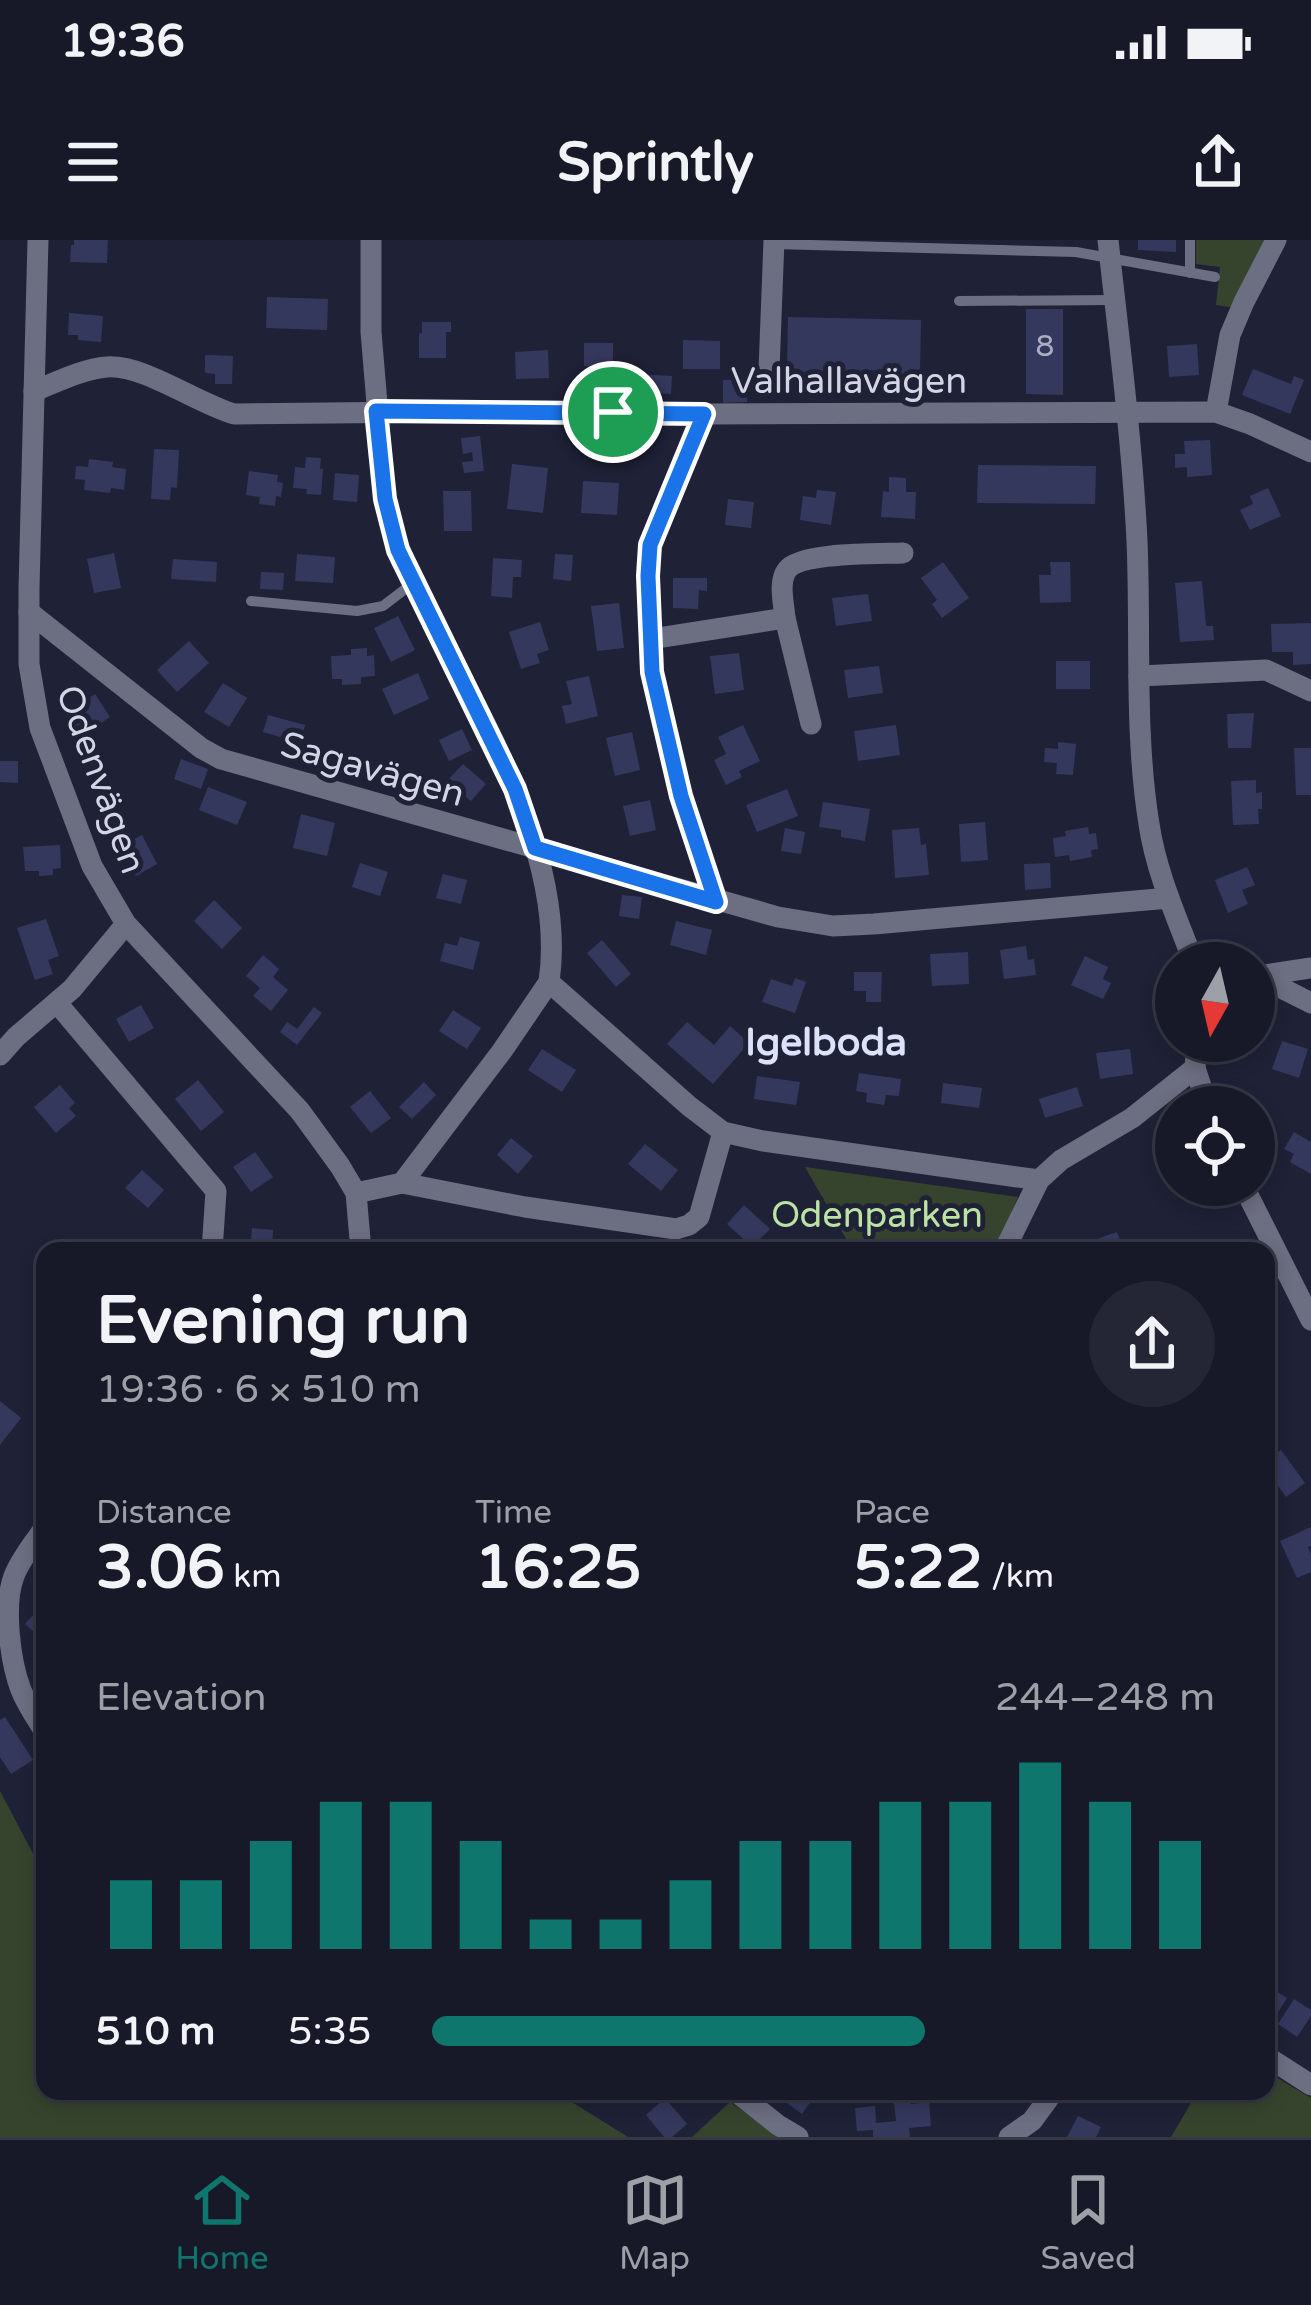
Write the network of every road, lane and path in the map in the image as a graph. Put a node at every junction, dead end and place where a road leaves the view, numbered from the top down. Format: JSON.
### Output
{"nodes":[{"id":1,"x":38,"y":240,"type":"edge"},
{"id":2,"x":371,"y":240,"type":"edge"},
{"id":3,"x":1190,"y":240,"type":"edge"},
{"id":4,"x":1276,"y":240,"type":"edge"},
{"id":5,"x":774,"y":242,"type":"edge"},
{"id":6,"x":1109,"y":249,"type":"edge"},
{"id":7,"x":1190,"y":273,"type":"junction"},
{"id":8,"x":1215,"y":277,"type":"dead end"},
{"id":9,"x":1115,"y":300,"type":"junction"},
{"id":10,"x":959,"y":301,"type":"dead end"},
{"id":11,"x":769,"y":370,"type":"dead end"},
{"id":12,"x":34,"y":391,"type":"junction"},
{"id":13,"x":376,"y":411,"type":"junction"},
{"id":14,"x":1216,"y":412,"type":"junction"},
{"id":15,"x":704,"y":414,"type":"junction"},
{"id":16,"x":1129,"y":414,"type":"junction"},
{"id":17,"x":1311,"y":452,"type":"edge"},
{"id":18,"x":903,"y":553,"type":"dead end"},
{"id":19,"x":413,"y":583,"type":"junction"},
{"id":20,"x":251,"y":601,"type":"dead end"},
{"id":21,"x":29,"y":611,"type":"junction"},
{"id":22,"x":785,"y":618,"type":"junction"},
{"id":23,"x":651,"y":639,"type":"junction"},
{"id":24,"x":1139,"y":676,"type":"junction"},
{"id":25,"x":1311,"y":692,"type":"edge"},
{"id":26,"x":811,"y":724,"type":"dead end"},
{"id":27,"x":535,"y":848,"type":"junction"},
{"id":28,"x":1169,"y":898,"type":"junction"},
{"id":29,"x":716,"y":902,"type":"junction"},
{"id":30,"x":126,"y":924,"type":"junction"},
{"id":31,"x":1186,"y":942,"type":"edge"},
{"id":32,"x":1311,"y":968,"type":"edge"},
{"id":33,"x":1275,"y":973,"type":"edge"},
{"id":34,"x":549,"y":982,"type":"junction"},
{"id":35,"x":1275,"y":985,"type":"edge"},
{"id":36,"x":57,"y":1003,"type":"junction"},
{"id":37,"x":1311,"y":1003,"type":"edge"},
{"id":38,"x":0,"y":1055,"type":"edge"},
{"id":39,"x":1195,"y":1062,"type":"edge"},
{"id":40,"x":1195,"y":1068,"type":"junction"},
{"id":41,"x":1201,"y":1086,"type":"edge"},
{"id":42,"x":723,"y":1132,"type":"junction"},
{"id":43,"x":1039,"y":1180,"type":"junction"},
{"id":44,"x":402,"y":1184,"type":"junction"},
{"id":45,"x":356,"y":1192,"type":"junction"},
{"id":46,"x":1254,"y":1206,"type":"edge"},
{"id":47,"x":213,"y":1242,"type":"edge"},
{"id":48,"x":360,"y":1242,"type":"edge"},
{"id":49,"x":1008,"y":1242,"type":"edge"},
{"id":50,"x":1272,"y":1242,"type":"edge"},
{"id":51,"x":1275,"y":1249,"type":"edge"},
{"id":52,"x":1311,"y":1320,"type":"edge"},
{"id":53,"x":36,"y":1548,"type":"edge"},
{"id":54,"x":36,"y":1716,"type":"edge"},
{"id":55,"x":1275,"y":2062,"type":"edge"},
{"id":56,"x":1311,"y":2085,"type":"edge"},
{"id":57,"x":746,"y":2100,"type":"edge"},
{"id":58,"x":1047,"y":2100,"type":"edge"},
{"id":59,"x":798,"y":2137,"type":"edge"},
{"id":60,"x":1009,"y":2137,"type":"edge"}],
"edges":[{"from":1,"to":12,"type":"street","name":"Odenvägen"},
{"from":2,"to":13,"type":"street"},
{"from":3,"to":7,"type":"lane"},
{"from":4,"to":14,"type":"street"},
{"from":5,"to":6,"type":"lane"},
{"from":5,"to":11,"type":"street"},
{"from":6,"to":7,"type":"lane"},
{"from":6,"to":9,"type":"street"},
{"from":7,"to":8,"type":"lane"},
{"from":9,"to":10,"type":"lane"},
{"from":9,"to":16,"type":"street"},
{"from":12,"to":13,"type":"street","name":"Valhallavägen"},
{"from":12,"to":21,"type":"street","name":"Odenvägen"},
{"from":13,"to":15,"type":"street","name":"Valhallavägen"},
{"from":13,"to":19,"type":"street"},
{"from":14,"to":16,"type":"street","name":"Valhallavägen"},
{"from":14,"to":17,"type":"street","name":"Valhallavägen"},
{"from":15,"to":16,"type":"street","name":"Valhallavägen"},
{"from":15,"to":23,"type":"street"},
{"from":16,"to":24,"type":"street"},
{"from":18,"to":22,"type":"street"},
{"from":19,"to":20,"type":"lane"},
{"from":19,"to":27,"type":"street"},
{"from":21,"to":27,"type":"street","name":"Sagavägen"},
{"from":21,"to":30,"type":"street","name":"Odenvägen"},
{"from":22,"to":23,"type":"street"},
{"from":22,"to":26,"type":"street"},
{"from":23,"to":29,"type":"street"},
{"from":24,"to":25,"type":"street"},
{"from":24,"to":28,"type":"street"},
{"from":27,"to":29,"type":"street","name":"Sagavägen"},
{"from":27,"to":34,"type":"street"},
{"from":28,"to":29,"type":"street","name":"Sagavägen"},
{"from":28,"to":31,"type":"street"},
{"from":30,"to":36,"type":"street"},
{"from":30,"to":45,"type":"street","name":"Odenvägen"},
{"from":32,"to":33,"type":"street"},
{"from":34,"to":42,"type":"street"},
{"from":34,"to":44,"type":"street"},
{"from":35,"to":37,"type":"street"},
{"from":36,"to":38,"type":"street"},
{"from":36,"to":47,"type":"street"},
{"from":39,"to":40,"type":"street"},
{"from":40,"to":41,"type":"street"},
{"from":40,"to":43,"type":"street"},
{"from":42,"to":43,"type":"street"},
{"from":42,"to":44,"type":"street"},
{"from":43,"to":49,"type":"street"},
{"from":44,"to":45,"type":"street"},
{"from":45,"to":48,"type":"street"},
{"from":46,"to":50,"type":"street"},
{"from":51,"to":52,"type":"street"},
{"from":53,"to":54,"type":"street"},
{"from":55,"to":56,"type":"street"},
{"from":57,"to":59,"type":"street"},
{"from":58,"to":60,"type":"street"}]}
